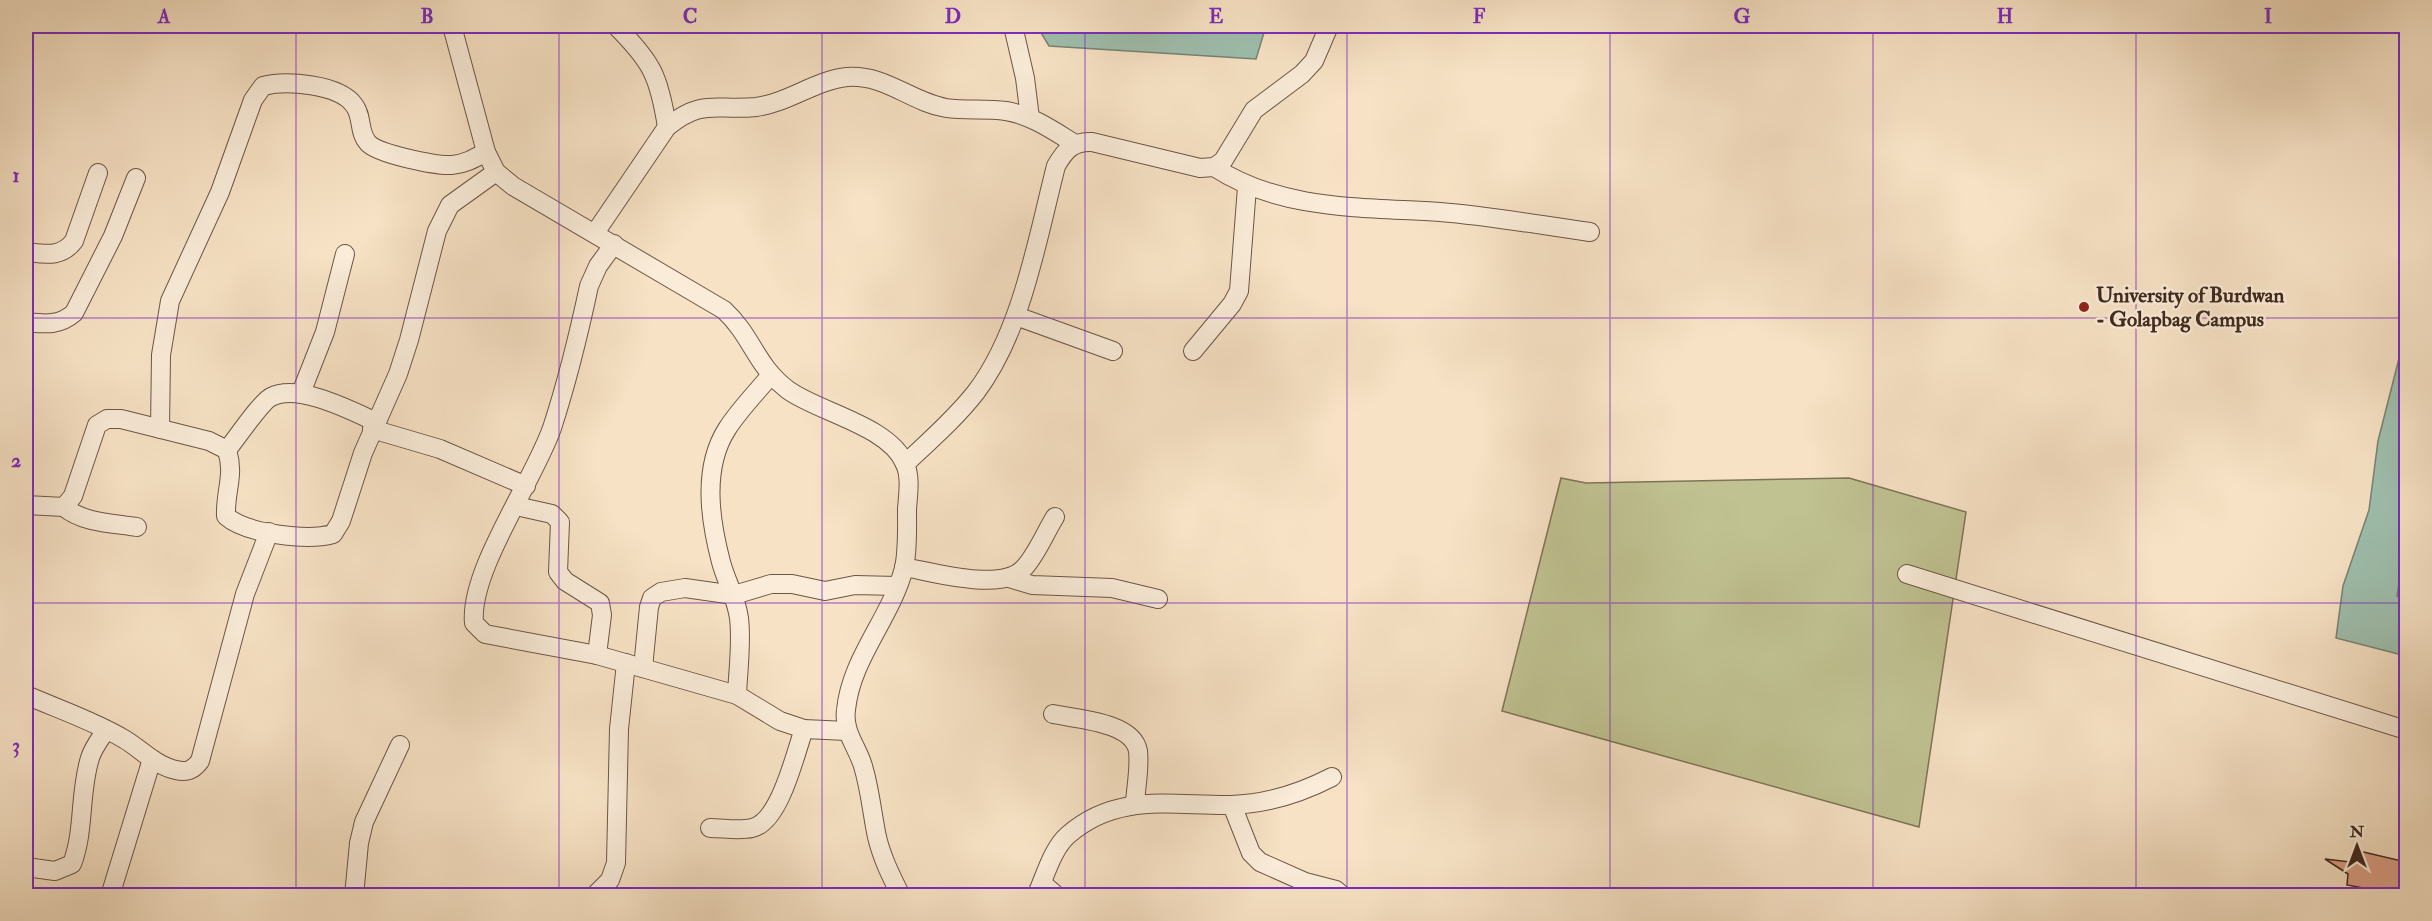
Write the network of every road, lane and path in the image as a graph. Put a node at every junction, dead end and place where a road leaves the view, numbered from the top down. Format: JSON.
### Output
{"nodes":[{"id":1,"x":452,"y":26,"type":"edge"},
{"id":2,"x":616,"y":26,"type":"edge"},
{"id":3,"x":1013,"y":26,"type":"edge"},
{"id":4,"x":1329,"y":26,"type":"edge"},
{"id":5,"x":1030,"y":118,"type":"junction"},
{"id":6,"x":666,"y":127,"type":"junction"},
{"id":7,"x":1075,"y":144,"type":"junction"},
{"id":8,"x":486,"y":152,"type":"junction"},
{"id":9,"x":1214,"y":168,"type":"junction"},
{"id":10,"x":496,"y":172,"type":"junction"},
{"id":11,"x":98,"y":173,"type":"dead end"},
{"id":12,"x":136,"y":178,"type":"dead end"},
{"id":13,"x":1247,"y":187,"type":"junction"},
{"id":14,"x":1590,"y":232,"type":"dead end"},
{"id":15,"x":595,"y":233,"type":"junction"},
{"id":16,"x":614,"y":244,"type":"junction"},
{"id":17,"x":26,"y":252,"type":"edge"},
{"id":18,"x":345,"y":254,"type":"dead end"},
{"id":19,"x":1016,"y":316,"type":"junction"},
{"id":20,"x":26,"y":322,"type":"edge"},
{"id":21,"x":1113,"y":351,"type":"dead end"},
{"id":22,"x":1193,"y":351,"type":"dead end"},
{"id":23,"x":770,"y":376,"type":"junction"},
{"id":24,"x":302,"y":393,"type":"junction"},
{"id":25,"x":374,"y":425,"type":"junction"},
{"id":26,"x":160,"y":429,"type":"junction"},
{"id":27,"x":227,"y":450,"type":"junction"},
{"id":28,"x":905,"y":464,"type":"junction"},
{"id":29,"x":526,"y":486,"type":"junction"},
{"id":30,"x":26,"y":505,"type":"edge"},
{"id":31,"x":516,"y":506,"type":"junction"},
{"id":32,"x":64,"y":507,"type":"junction"},
{"id":33,"x":1055,"y":517,"type":"dead end"},
{"id":34,"x":137,"y":527,"type":"dead end"},
{"id":35,"x":269,"y":532,"type":"junction"},
{"id":36,"x":904,"y":567,"type":"junction"},
{"id":37,"x":1907,"y":574,"type":"dead end"},
{"id":38,"x":1010,"y":578,"type":"junction"},
{"id":39,"x":897,"y":586,"type":"junction"},
{"id":40,"x":734,"y":595,"type":"junction"},
{"id":41,"x":1158,"y":599,"type":"dead end"},
{"id":42,"x":597,"y":655,"type":"junction"},
{"id":43,"x":635,"y":666,"type":"junction"},
{"id":44,"x":26,"y":695,"type":"edge"},
{"id":45,"x":737,"y":695,"type":"junction"},
{"id":46,"x":1053,"y":714,"type":"dead end"},
{"id":47,"x":804,"y":729,"type":"junction"},
{"id":48,"x":106,"y":730,"type":"junction"},
{"id":49,"x":2406,"y":730,"type":"edge"},
{"id":50,"x":847,"y":731,"type":"junction"},
{"id":51,"x":400,"y":745,"type":"dead end"},
{"id":52,"x":152,"y":759,"type":"junction"},
{"id":53,"x":1332,"y":777,"type":"dead end"},
{"id":54,"x":1135,"y":803,"type":"junction"},
{"id":55,"x":1232,"y":805,"type":"junction"},
{"id":56,"x":710,"y":828,"type":"dead end"},
{"id":57,"x":26,"y":867,"type":"edge"},
{"id":58,"x":1039,"y":889,"type":"edge"},
{"id":59,"x":110,"y":896,"type":"edge"},
{"id":60,"x":354,"y":896,"type":"edge"},
{"id":61,"x":594,"y":896,"type":"edge"},
{"id":62,"x":901,"y":896,"type":"edge"},
{"id":63,"x":1057,"y":896,"type":"edge"},
{"id":64,"x":1343,"y":896,"type":"edge"}],
"edges":[{"from":1,"to":8,"type":"street"},
{"from":2,"to":6,"type":"street"},
{"from":3,"to":5,"type":"street"},
{"from":4,"to":9,"type":"street"},
{"from":5,"to":6,"type":"street"},
{"from":5,"to":7,"type":"street"},
{"from":6,"to":15,"type":"street"},
{"from":7,"to":9,"type":"street"},
{"from":7,"to":19,"type":"street"},
{"from":8,"to":10,"type":"street"},
{"from":8,"to":26,"type":"street"},
{"from":9,"to":13,"type":"street"},
{"from":10,"to":15,"type":"street"},
{"from":10,"to":25,"type":"street"},
{"from":11,"to":17,"type":"street"},
{"from":12,"to":20,"type":"street"},
{"from":13,"to":14,"type":"street"},
{"from":13,"to":22,"type":"street"},
{"from":15,"to":16,"type":"street"},
{"from":16,"to":23,"type":"street"},
{"from":16,"to":29,"type":"street"},
{"from":18,"to":24,"type":"street"},
{"from":19,"to":21,"type":"street"},
{"from":19,"to":28,"type":"street"},
{"from":23,"to":28,"type":"street"},
{"from":23,"to":40,"type":"street"},
{"from":24,"to":25,"type":"street"},
{"from":24,"to":27,"type":"street"},
{"from":25,"to":29,"type":"street"},
{"from":25,"to":35,"type":"street"},
{"from":26,"to":27,"type":"street"},
{"from":26,"to":32,"type":"street"},
{"from":27,"to":35,"type":"street"},
{"from":28,"to":36,"type":"street"},
{"from":29,"to":31,"type":"street"},
{"from":30,"to":32,"type":"street"},
{"from":31,"to":42,"type":"street"},
{"from":31,"to":42,"type":"street"},
{"from":32,"to":34,"type":"street"},
{"from":33,"to":38,"type":"street"},
{"from":35,"to":52,"type":"street"},
{"from":36,"to":38,"type":"street"},
{"from":36,"to":39,"type":"street"},
{"from":37,"to":49,"type":"street"},
{"from":38,"to":41,"type":"street"},
{"from":39,"to":40,"type":"street"},
{"from":39,"to":50,"type":"street"},
{"from":40,"to":43,"type":"street"},
{"from":40,"to":45,"type":"street"},
{"from":42,"to":43,"type":"street"},
{"from":43,"to":45,"type":"street"},
{"from":43,"to":61,"type":"street"},
{"from":44,"to":48,"type":"street"},
{"from":45,"to":47,"type":"street"},
{"from":46,"to":54,"type":"street"},
{"from":47,"to":50,"type":"street"},
{"from":47,"to":56,"type":"street"},
{"from":48,"to":52,"type":"street"},
{"from":48,"to":57,"type":"street"},
{"from":50,"to":62,"type":"street"},
{"from":51,"to":60,"type":"street"},
{"from":52,"to":59,"type":"street"},
{"from":53,"to":55,"type":"street"},
{"from":54,"to":55,"type":"street"},
{"from":54,"to":58,"type":"street"},
{"from":55,"to":64,"type":"street"},
{"from":58,"to":63,"type":"street"}]}
